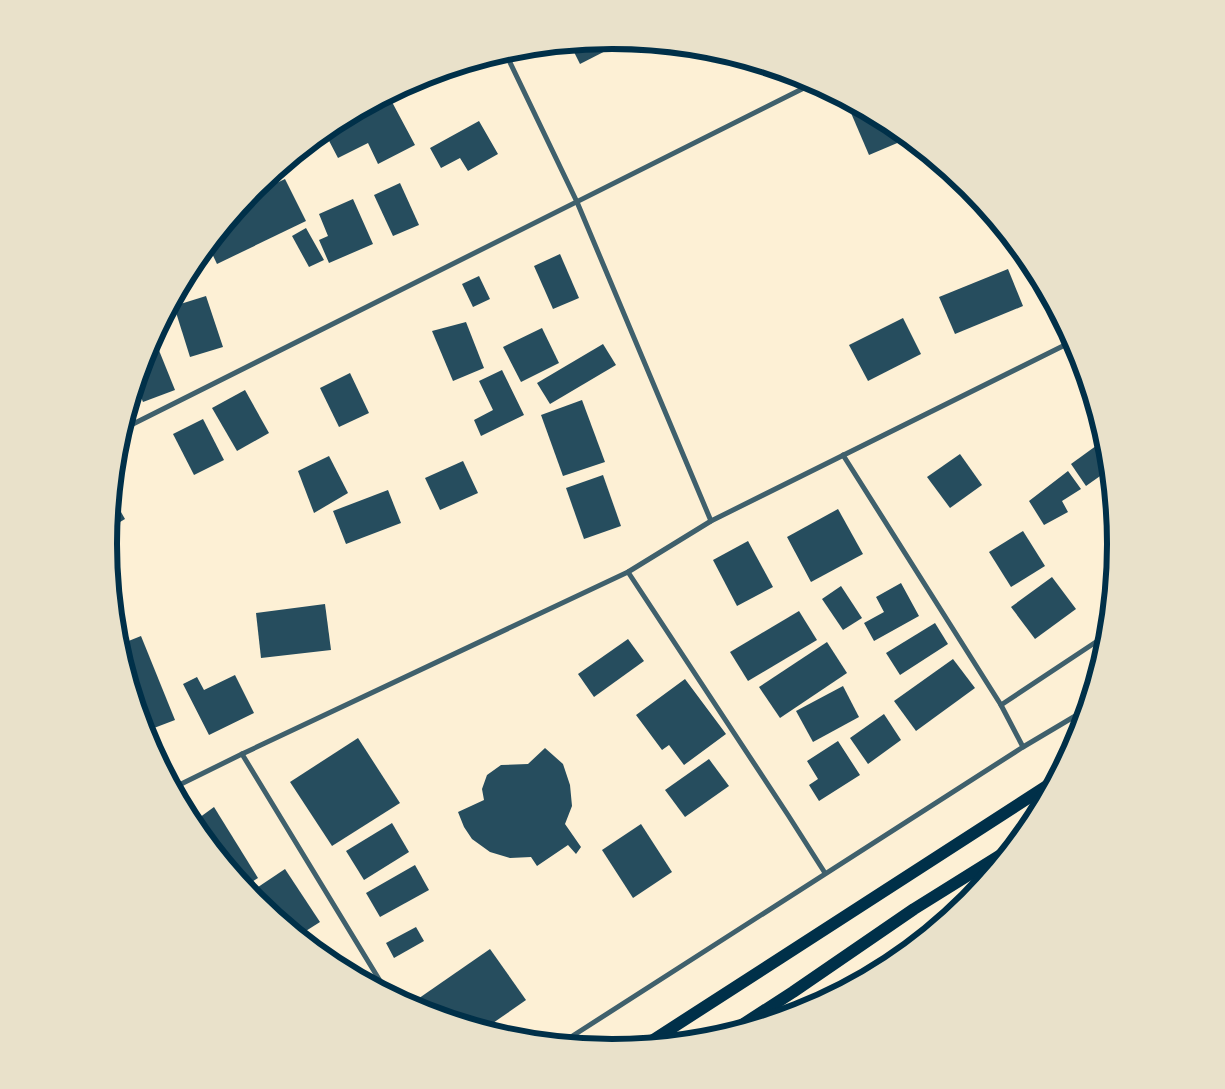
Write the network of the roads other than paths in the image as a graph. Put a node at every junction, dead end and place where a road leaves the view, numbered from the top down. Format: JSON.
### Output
{"nodes":[{"id":1,"x":509,"y":60,"type":"edge"},
{"id":2,"x":805,"y":87,"type":"edge"},
{"id":3,"x":577,"y":202,"type":"junction"},
{"id":4,"x":1066,"y":344,"type":"edge"},
{"id":5,"x":132,"y":425,"type":"edge"},
{"id":6,"x":843,"y":455,"type":"junction"},
{"id":7,"x":711,"y":521,"type":"junction"},
{"id":8,"x":628,"y":572,"type":"junction"},
{"id":9,"x":1099,"y":640,"type":"edge"},
{"id":10,"x":1001,"y":705,"type":"junction"},
{"id":11,"x":1078,"y":714,"type":"edge"},
{"id":12,"x":1023,"y":747,"type":"junction"},
{"id":13,"x":242,"y":754,"type":"junction"},
{"id":14,"x":179,"y":785,"type":"edge"},
{"id":15,"x":1044,"y":787,"type":"edge"},
{"id":16,"x":996,"y":858,"type":"edge"},
{"id":17,"x":825,"y":873,"type":"junction"},
{"id":18,"x":381,"y":983,"type":"edge"},
{"id":19,"x":749,"y":1021,"type":"edge"},
{"id":20,"x":569,"y":1038,"type":"edge"},
{"id":21,"x":657,"y":1038,"type":"edge"}],
"edges":[{"from":1,"to":3,"type":"street"},
{"from":2,"to":3,"type":"street"},
{"from":3,"to":5,"type":"street"},
{"from":3,"to":7,"type":"street"},
{"from":4,"to":6,"type":"street"},
{"from":6,"to":7,"type":"street"},
{"from":6,"to":10,"type":"street"},
{"from":7,"to":8,"type":"street"},
{"from":8,"to":13,"type":"street"},
{"from":8,"to":17,"type":"street"},
{"from":9,"to":10,"type":"street"},
{"from":10,"to":12,"type":"street"},
{"from":11,"to":12,"type":"street"},
{"from":12,"to":17,"type":"street"},
{"from":13,"to":14,"type":"street"},
{"from":13,"to":18,"type":"street"},
{"from":15,"to":21,"type":"main road"},
{"from":16,"to":19,"type":"main road"},
{"from":17,"to":20,"type":"street"}]}
